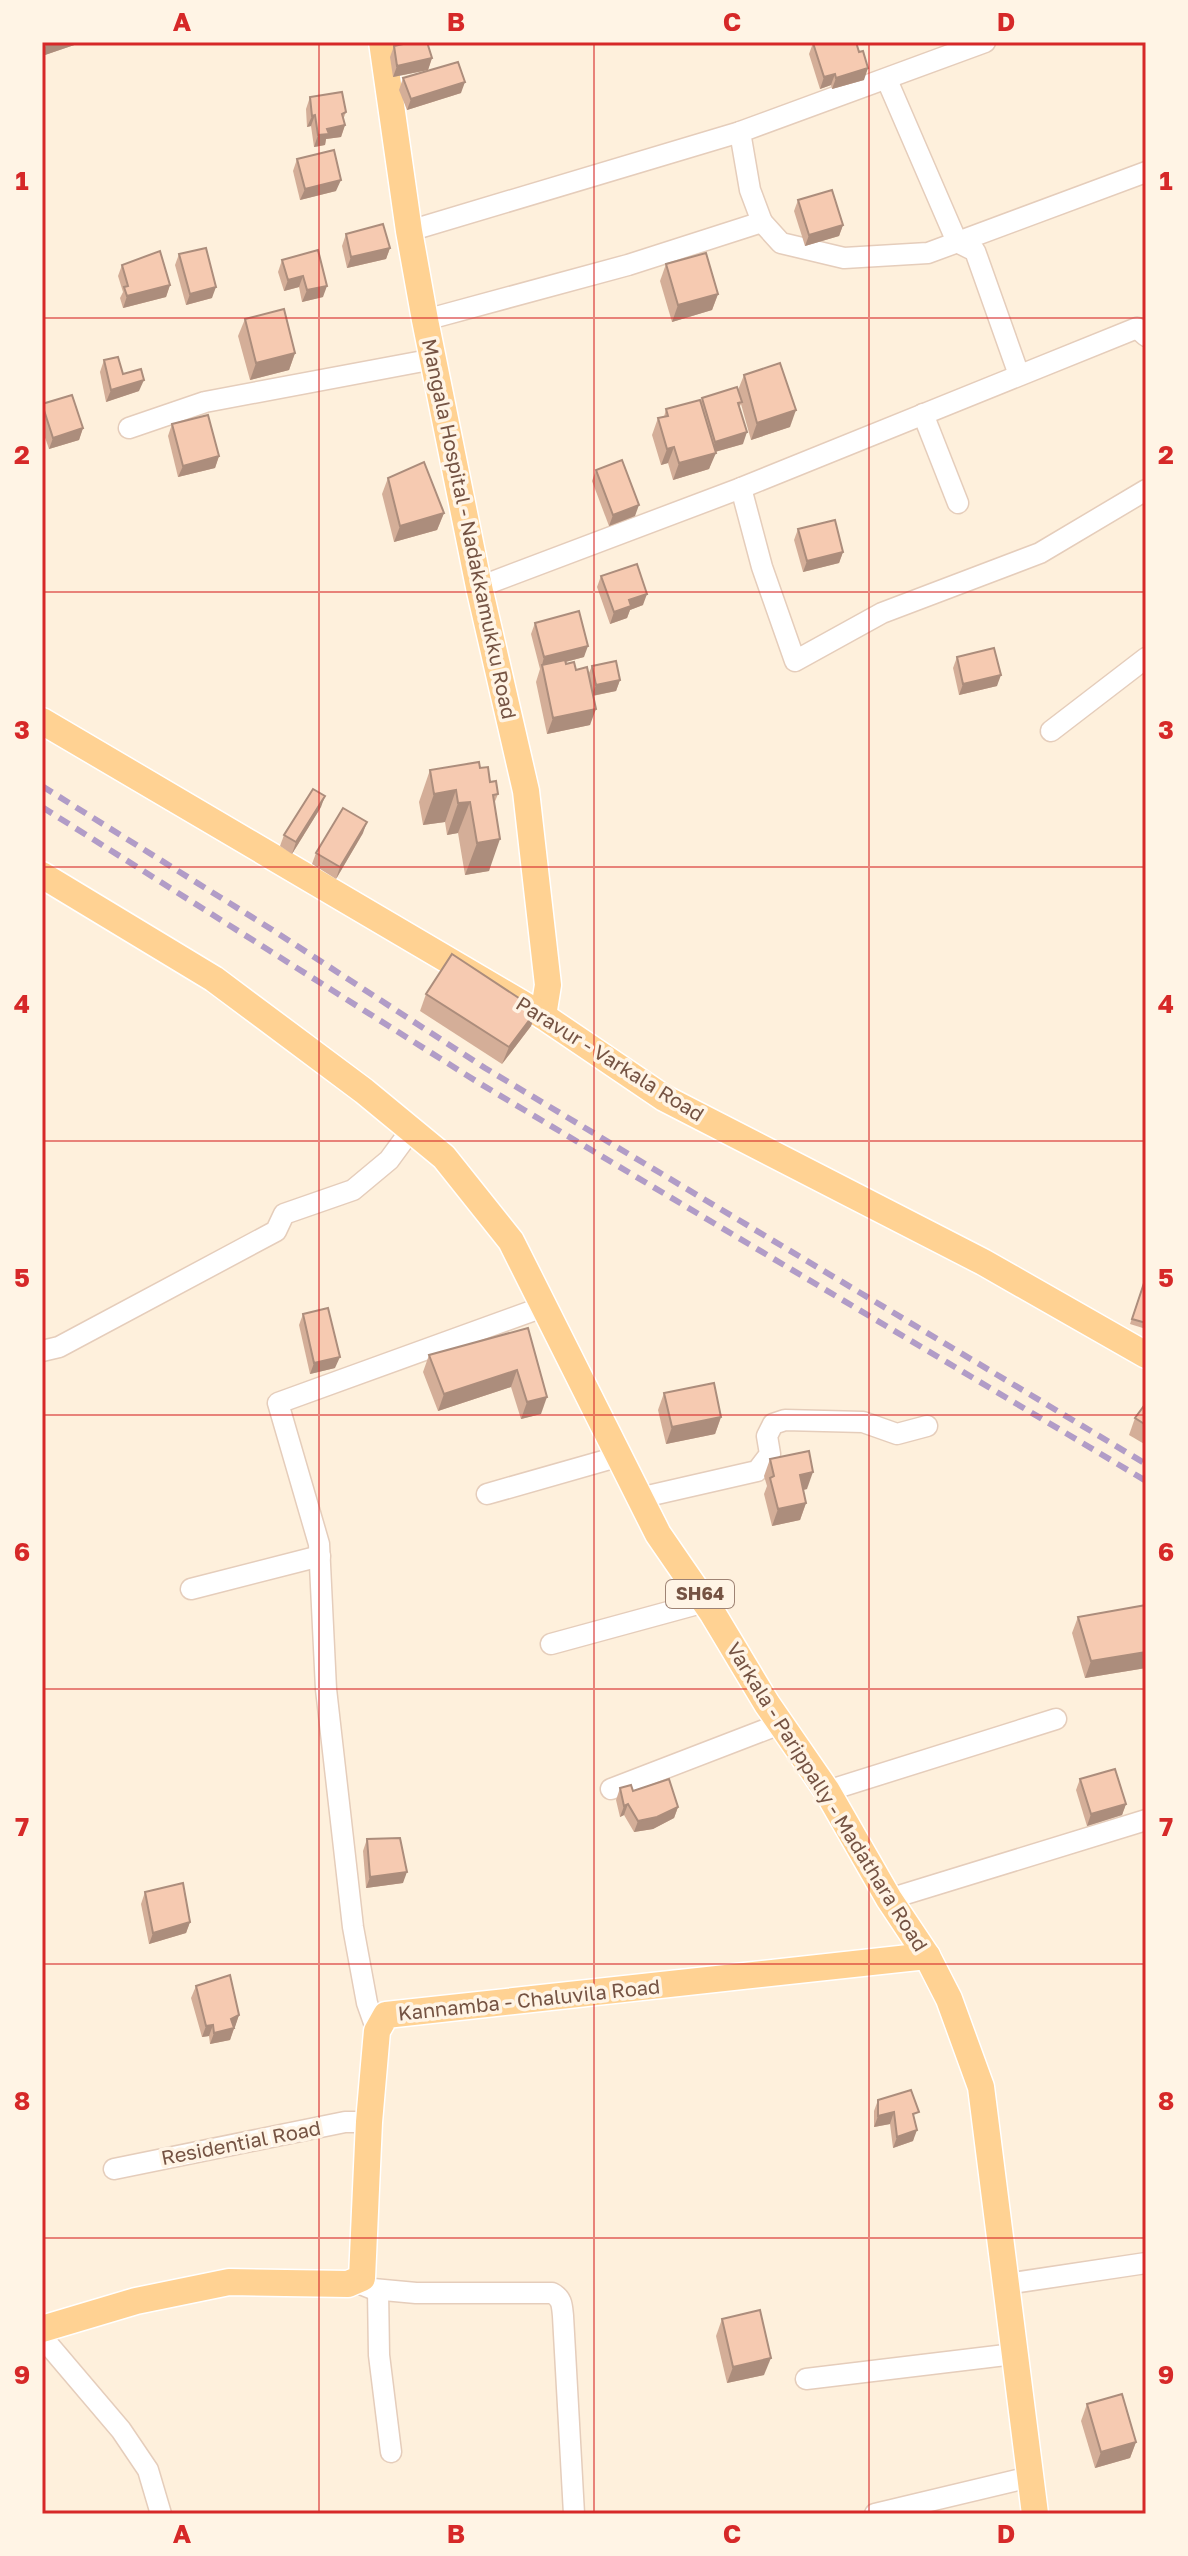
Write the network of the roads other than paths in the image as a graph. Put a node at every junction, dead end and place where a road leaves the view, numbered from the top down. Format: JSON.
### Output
{"nodes":[{"id":1,"x":382,"y":42,"type":"edge"},
{"id":2,"x":985,"y":42,"type":"edge"},
{"id":3,"x":887,"y":80,"type":"junction"},
{"id":4,"x":740,"y":132,"type":"junction"},
{"id":5,"x":1146,"y":172,"type":"edge"},
{"id":6,"x":762,"y":222,"type":"junction"},
{"id":7,"x":409,"y":231,"type":"junction"},
{"id":8,"x":957,"y":242,"type":"junction"},
{"id":9,"x":425,"y":320,"type":"junction"},
{"id":10,"x":1146,"y":336,"type":"edge"},
{"id":11,"x":434,"y":359,"type":"junction"},
{"id":12,"x":1019,"y":375,"type":"junction"},
{"id":13,"x":923,"y":414,"type":"junction"},
{"id":14,"x":129,"y":428,"type":"dead end"},
{"id":15,"x":741,"y":488,"type":"junction"},
{"id":16,"x":1146,"y":490,"type":"edge"},
{"id":17,"x":958,"y":503,"type":"dead end"},
{"id":18,"x":479,"y":587,"type":"junction"},
{"id":19,"x":1146,"y":658,"type":"edge"},
{"id":20,"x":42,"y":721,"type":"edge"},
{"id":21,"x":1051,"y":731,"type":"dead end"},
{"id":22,"x":42,"y":875,"type":"edge"},
{"id":23,"x":543,"y":1016,"type":"junction"},
{"id":24,"x":411,"y":1130,"type":"junction"},
{"id":25,"x":543,"y":1307,"type":"junction"},
{"id":26,"x":42,"y":1351,"type":"edge"},
{"id":27,"x":1146,"y":1355,"type":"edge"},
{"id":28,"x":927,"y":1426,"type":"dead end"},
{"id":29,"x":617,"y":1457,"type":"junction"},
{"id":30,"x":487,"y":1494,"type":"dead end"},
{"id":31,"x":639,"y":1498,"type":"junction"},
{"id":32,"x":320,"y":1556,"type":"junction"},
{"id":33,"x":191,"y":1589,"type":"dead end"},
{"id":34,"x":705,"y":1602,"type":"junction"},
{"id":35,"x":551,"y":1644,"type":"dead end"},
{"id":36,"x":1056,"y":1719,"type":"dead end"},
{"id":37,"x":780,"y":1724,"type":"junction"},
{"id":38,"x":611,"y":1789,"type":"dead end"},
{"id":39,"x":827,"y":1791,"type":"junction"},
{"id":40,"x":1146,"y":1820,"type":"edge"},
{"id":41,"x":889,"y":1899,"type":"junction"},
{"id":42,"x":927,"y":1956,"type":"junction"},
{"id":43,"x":377,"y":2031,"type":"junction"},
{"id":44,"x":369,"y":2122,"type":"junction"},
{"id":45,"x":114,"y":2169,"type":"dead end"},
{"id":46,"x":1146,"y":2263,"type":"edge"},
{"id":47,"x":370,"y":2284,"type":"junction"},
{"id":48,"x":1006,"y":2284,"type":"junction"},
{"id":49,"x":42,"y":2329,"type":"edge"},
{"id":50,"x":42,"y":2337,"type":"edge"},
{"id":51,"x":1014,"y":2354,"type":"junction"},
{"id":52,"x":806,"y":2379,"type":"dead end"},
{"id":53,"x":391,"y":2452,"type":"dead end"},
{"id":54,"x":1030,"y":2477,"type":"junction"},
{"id":55,"x":161,"y":2514,"type":"edge"},
{"id":56,"x":574,"y":2514,"type":"edge"},
{"id":57,"x":875,"y":2514,"type":"edge"},
{"id":58,"x":1035,"y":2514,"type":"edge"}],
"edges":[{"from":1,"to":7,"type":"main road","name":"Mangala Hospital - Nadakkamukku Road"},
{"from":2,"to":3,"type":"street"},
{"from":3,"to":4,"type":"street"},
{"from":3,"to":8,"type":"street"},
{"from":4,"to":6,"type":"street"},
{"from":4,"to":7,"type":"street"},
{"from":5,"to":8,"type":"street"},
{"from":6,"to":8,"type":"street"},
{"from":6,"to":9,"type":"street"},
{"from":7,"to":9,"type":"main road","name":"Mangala Hospital - Nadakkamukku Road"},
{"from":8,"to":12,"type":"street"},
{"from":9,"to":11,"type":"main road","name":"Mangala Hospital - Nadakkamukku Road"},
{"from":10,"to":12,"type":"street"},
{"from":11,"to":14,"type":"street"},
{"from":11,"to":18,"type":"main road","name":"Mangala Hospital - Nadakkamukku Road"},
{"from":12,"to":13,"type":"street"},
{"from":13,"to":15,"type":"street"},
{"from":13,"to":17,"type":"street"},
{"from":15,"to":16,"type":"street"},
{"from":15,"to":18,"type":"street"},
{"from":18,"to":23,"type":"main road","name":"Mangala Hospital - Nadakkamukku Road"},
{"from":19,"to":21,"type":"street"},
{"from":20,"to":23,"type":"main road","name":"Paravur - Varkala Road"},
{"from":22,"to":24,"type":"main road","name":"Varkala - Parippally - Madathara Road","number":"SH64"},
{"from":23,"to":27,"type":"main road","name":"Paravur - Varkala Road"},
{"from":24,"to":25,"type":"main road","name":"Varkala - Parippally - Madathara Road","number":"SH64"},
{"from":24,"to":26,"type":"street"},
{"from":25,"to":29,"type":"main road","name":"Varkala - Parippally - Madathara Road","number":"SH64"},
{"from":25,"to":32,"type":"street"},
{"from":28,"to":31,"type":"street"},
{"from":29,"to":30,"type":"street"},
{"from":29,"to":31,"type":"main road","name":"Varkala - Parippally - Madathara Road","number":"SH64"},
{"from":31,"to":34,"type":"main road","name":"Varkala - Parippally - Madathara Road","number":"SH64"},
{"from":32,"to":33,"type":"street"},
{"from":32,"to":43,"type":"street"},
{"from":34,"to":35,"type":"street"},
{"from":34,"to":37,"type":"main road","name":"Varkala - Parippally - Madathara Road","number":"SH64"},
{"from":36,"to":39,"type":"street"},
{"from":37,"to":38,"type":"street"},
{"from":37,"to":39,"type":"main road","name":"Varkala - Parippally - Madathara Road","number":"SH64"},
{"from":39,"to":41,"type":"main road","name":"Varkala - Parippally - Madathara Road","number":"SH64"},
{"from":40,"to":41,"type":"street"},
{"from":41,"to":42,"type":"main road","name":"Varkala - Parippally - Madathara Road","number":"SH64"},
{"from":42,"to":43,"type":"main road","name":"Kannamba - Chaluvila Road"},
{"from":42,"to":48,"type":"main road","name":"Varkala - Parippally - Madathara Road","number":"SH64"},
{"from":43,"to":44,"type":"main road","name":"Kannamba - Chaluvila Road"},
{"from":44,"to":45,"type":"street","name":"Residential Road"},
{"from":44,"to":47,"type":"main road","name":"Kannamba - Chaluvila Road"},
{"from":46,"to":48,"type":"street"},
{"from":47,"to":49,"type":"main road"},
{"from":47,"to":53,"type":"street"},
{"from":47,"to":56,"type":"street"},
{"from":48,"to":51,"type":"main road","name":"Varkala - Parippally - Madathara Road","number":"SH64"},
{"from":50,"to":55,"type":"street"},
{"from":51,"to":52,"type":"street"},
{"from":51,"to":54,"type":"main road","name":"Varkala - Parippally - Madathara Road","number":"SH64"},
{"from":54,"to":57,"type":"street"},
{"from":54,"to":58,"type":"main road","name":"Varkala - Parippally - Madathara Road","number":"SH64"}]}
